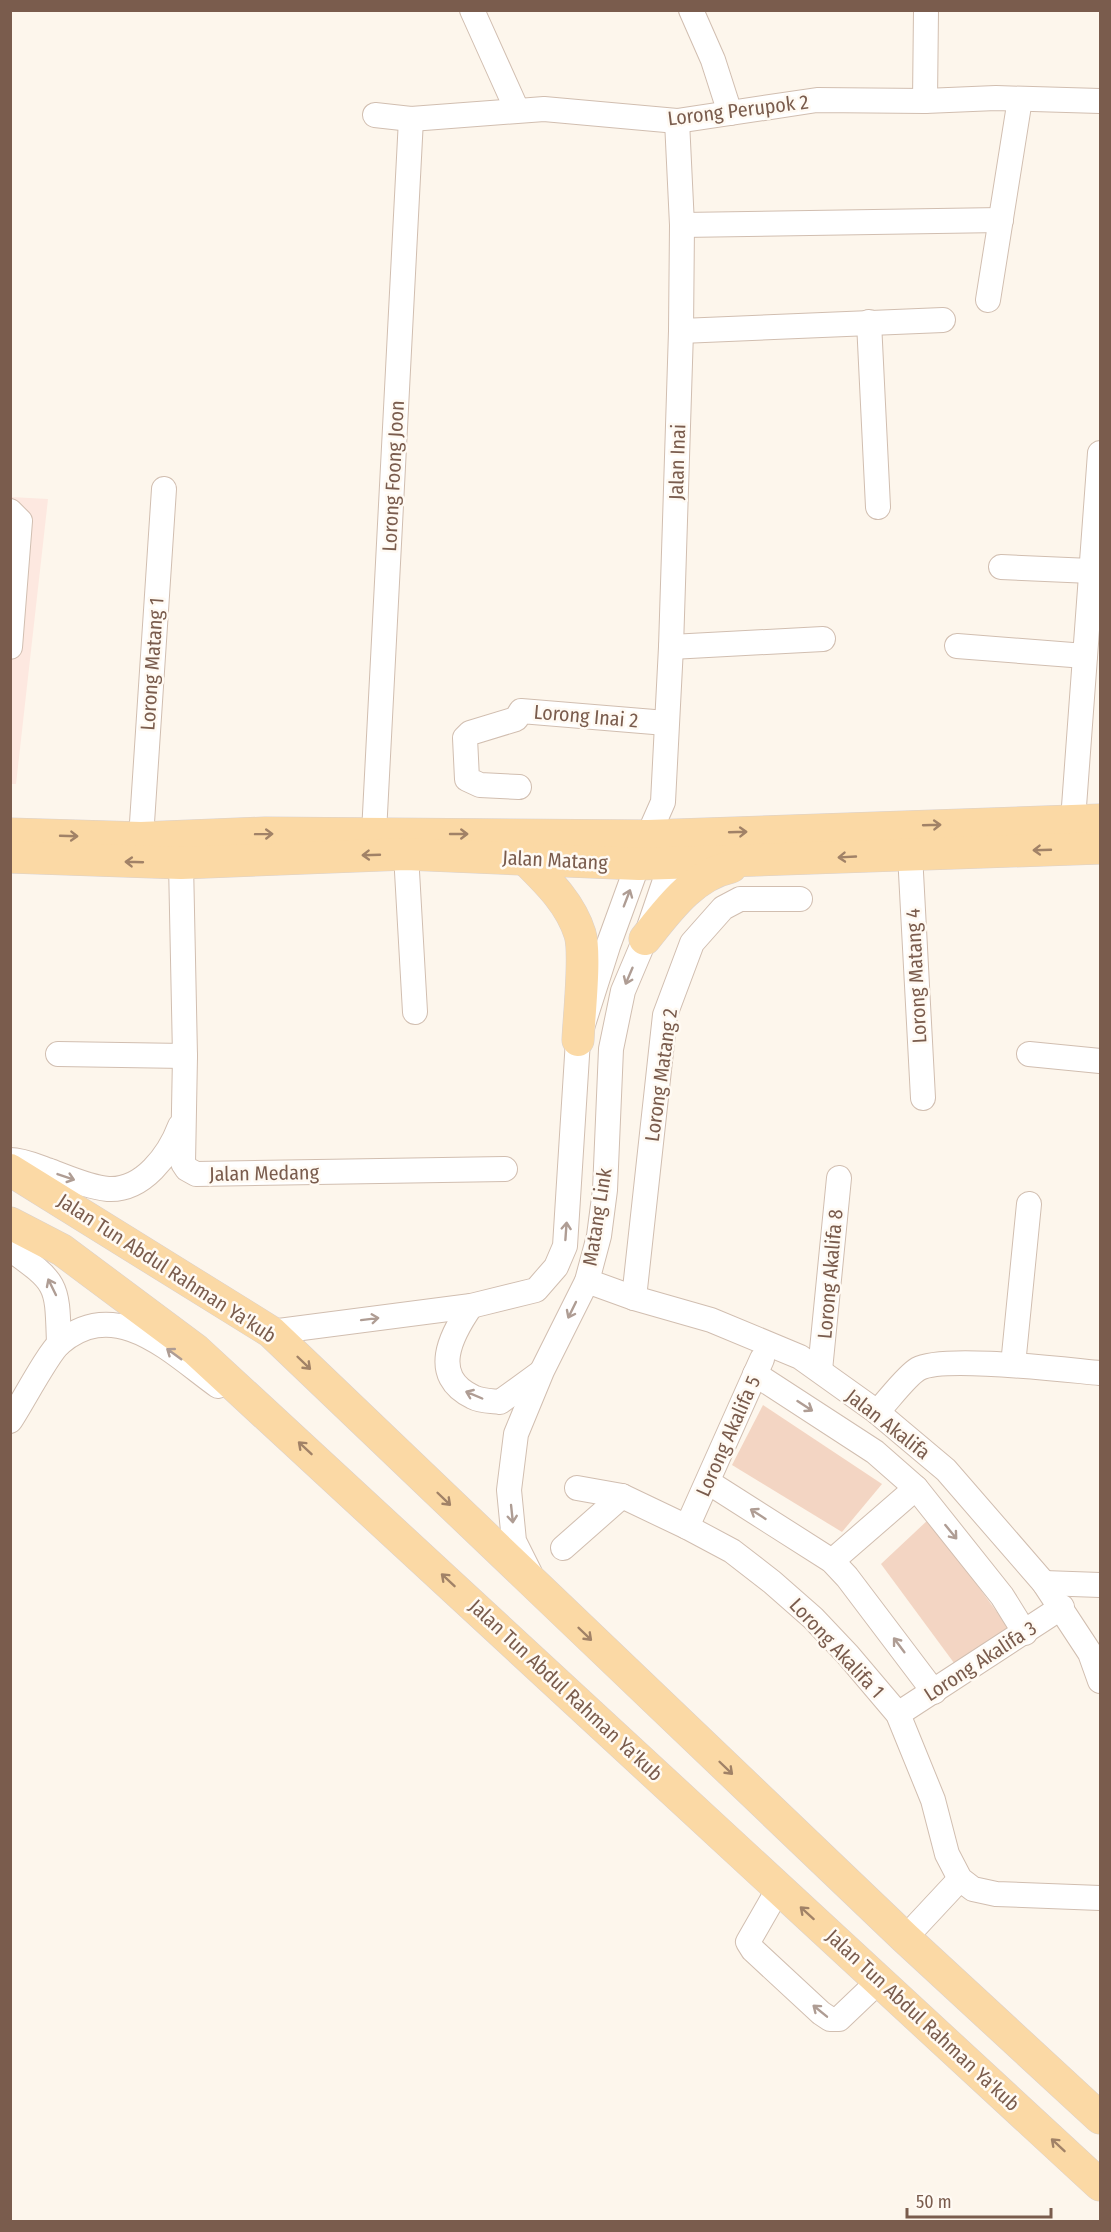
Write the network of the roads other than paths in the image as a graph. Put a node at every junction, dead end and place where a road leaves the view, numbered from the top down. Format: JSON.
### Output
{"nodes":[{"id":1,"x":472,"y":10,"type":"edge"},
{"id":2,"x":691,"y":10,"type":"edge"},
{"id":3,"x":926,"y":10,"type":"edge"},
{"id":4,"x":1020,"y":99,"type":"junction"},
{"id":5,"x":925,"y":101,"type":"junction"},
{"id":6,"x":1101,"y":101,"type":"edge"},
{"id":7,"x":517,"y":110,"type":"junction"},
{"id":8,"x":730,"y":113,"type":"junction"},
{"id":9,"x":375,"y":115,"type":"dead end"},
{"id":10,"x":411,"y":119,"type":"junction"},
{"id":11,"x":677,"y":122,"type":"junction"},
{"id":12,"x":1001,"y":220,"type":"junction"},
{"id":13,"x":682,"y":225,"type":"junction"},
{"id":14,"x":988,"y":300,"type":"dead end"},
{"id":15,"x":943,"y":320,"type":"dead end"},
{"id":16,"x":869,"y":322,"type":"junction"},
{"id":17,"x":681,"y":331,"type":"junction"},
{"id":18,"x":1101,"y":453,"type":"edge"},
{"id":19,"x":164,"y":489,"type":"dead end"},
{"id":20,"x":878,"y":507,"type":"dead end"},
{"id":21,"x":10,"y":511,"type":"edge"},
{"id":22,"x":1001,"y":567,"type":"dead end"},
{"id":23,"x":1091,"y":571,"type":"junction"},
{"id":24,"x":11,"y":603,"type":"edge"},
{"id":25,"x":1094,"y":629,"type":"edge"},
{"id":26,"x":823,"y":639,"type":"dead end"},
{"id":27,"x":671,"y":646,"type":"junction"},
{"id":28,"x":957,"y":646,"type":"dead end"},
{"id":29,"x":10,"y":647,"type":"edge"},
{"id":30,"x":1085,"y":656,"type":"junction"},
{"id":31,"x":666,"y":723,"type":"junction"},
{"id":32,"x":519,"y":787,"type":"dead end"},
{"id":33,"x":663,"y":802,"type":"junction"},
{"id":34,"x":1087,"y":820,"type":"edge"},
{"id":35,"x":374,"y":833,"type":"junction"},
{"id":36,"x":10,"y":834,"type":"edge"},
{"id":37,"x":141,"y":838,"type":"junction"},
{"id":38,"x":1101,"y":848,"type":"edge"},
{"id":39,"x":676,"y":849,"type":"junction"},
{"id":40,"x":644,"y":850,"type":"junction"},
{"id":41,"x":406,"y":854,"type":"junction"},
{"id":42,"x":910,"y":854,"type":"junction"},
{"id":43,"x":10,"y":857,"type":"edge"},
{"id":44,"x":523,"y":857,"type":"junction"},
{"id":45,"x":755,"y":861,"type":"junction"},
{"id":46,"x":181,"y":863,"type":"junction"},
{"id":47,"x":800,"y":899,"type":"dead end"},
{"id":48,"x":645,"y":939,"type":"junction"},
{"id":49,"x":416,"y":1012,"type":"dead end"},
{"id":50,"x":578,"y":1040,"type":"junction"},
{"id":51,"x":58,"y":1054,"type":"dead end"},
{"id":52,"x":1029,"y":1054,"type":"dead end"},
{"id":53,"x":185,"y":1056,"type":"junction"},
{"id":54,"x":1101,"y":1061,"type":"edge"},
{"id":55,"x":923,"y":1098,"type":"dead end"},
{"id":56,"x":185,"y":1113,"type":"junction"},
{"id":57,"x":10,"y":1160,"type":"edge"},
{"id":58,"x":505,"y":1169,"type":"dead end"},
{"id":59,"x":10,"y":1170,"type":"edge"},
{"id":60,"x":839,"y":1178,"type":"dead end"},
{"id":61,"x":1029,"y":1204,"type":"dead end"},
{"id":62,"x":10,"y":1223,"type":"edge"},
{"id":63,"x":10,"y":1249,"type":"edge"},
{"id":64,"x":586,"y":1281,"type":"junction"},
{"id":65,"x":634,"y":1298,"type":"junction"},
{"id":66,"x":471,"y":1306,"type":"junction"},
{"id":67,"x":271,"y":1332,"type":"junction"},
{"id":68,"x":59,"y":1344,"type":"junction"},
{"id":69,"x":768,"y":1346,"type":"junction"},
{"id":70,"x":1013,"y":1365,"type":"junction"},
{"id":71,"x":820,"y":1370,"type":"junction"},
{"id":72,"x":542,"y":1371,"type":"junction"},
{"id":73,"x":1101,"y":1373,"type":"edge"},
{"id":74,"x":755,"y":1374,"type":"junction"},
{"id":75,"x":19,"y":1391,"type":"edge"},
{"id":76,"x":259,"y":1406,"type":"junction"},
{"id":77,"x":878,"y":1412,"type":"junction"},
{"id":78,"x":10,"y":1421,"type":"edge"},
{"id":79,"x":708,"y":1482,"type":"junction"},
{"id":80,"x":577,"y":1488,"type":"dead end"},
{"id":81,"x":916,"y":1488,"type":"junction"},
{"id":82,"x":622,"y":1496,"type":"junction"},
{"id":83,"x":687,"y":1527,"type":"junction"},
{"id":84,"x":563,"y":1548,"type":"dead end"},
{"id":85,"x":832,"y":1562,"type":"junction"},
{"id":86,"x":1044,"y":1583,"type":"junction"},
{"id":87,"x":1101,"y":1585,"type":"edge"},
{"id":88,"x":538,"y":1589,"type":"junction"},
{"id":89,"x":1062,"y":1608,"type":"junction"},
{"id":90,"x":1025,"y":1633,"type":"junction"},
{"id":91,"x":1101,"y":1681,"type":"edge"},
{"id":92,"x":934,"y":1692,"type":"junction"},
{"id":93,"x":898,"y":1714,"type":"junction"},
{"id":94,"x":960,"y":1879,"type":"junction"},
{"id":95,"x":779,"y":1888,"type":"junction"},
{"id":96,"x":1101,"y":1899,"type":"edge"},
{"id":97,"x":905,"y":1938,"type":"junction"},
{"id":98,"x":881,"y":1980,"type":"junction"},
{"id":99,"x":1101,"y":2118,"type":"edge"},
{"id":100,"x":1101,"y":2185,"type":"edge"}],
"edges":[{"from":1,"to":7,"type":"street"},
{"from":2,"to":8,"type":"street"},
{"from":3,"to":5,"type":"street"},
{"from":4,"to":5,"type":"street","name":"Lorong Perupok 2"},
{"from":4,"to":6,"type":"street","name":"Lorong Perupok 2"},
{"from":4,"to":12,"type":"street"},
{"from":5,"to":8,"type":"street","name":"Lorong Perupok 2"},
{"from":7,"to":10,"type":"street","name":"Lorong Perupok 2"},
{"from":7,"to":11,"type":"street","name":"Lorong Perupok 2"},
{"from":8,"to":11,"type":"street","name":"Lorong Perupok 2"},
{"from":9,"to":10,"type":"street","name":"Lorong Perupok 2"},
{"from":10,"to":35,"type":"street","name":"Lorong Foong Joon"},
{"from":11,"to":13,"type":"street","name":"Jalan Inai"},
{"from":12,"to":13,"type":"street"},
{"from":12,"to":14,"type":"street"},
{"from":13,"to":17,"type":"street","name":"Jalan Inai"},
{"from":15,"to":16,"type":"street"},
{"from":16,"to":17,"type":"street"},
{"from":16,"to":20,"type":"street"},
{"from":17,"to":27,"type":"street","name":"Jalan Inai"},
{"from":18,"to":23,"type":"street"},
{"from":19,"to":37,"type":"street","name":"Lorong Matang 1"},
{"from":21,"to":24,"type":"street"},
{"from":22,"to":23,"type":"street"},
{"from":23,"to":25,"type":"street"},
{"from":24,"to":29,"type":"street"},
{"from":25,"to":30,"type":"street"},
{"from":26,"to":27,"type":"street"},
{"from":27,"to":31,"type":"street","name":"Jalan Inai"},
{"from":28,"to":30,"type":"street"},
{"from":30,"to":34,"type":"street"},
{"from":31,"to":32,"type":"street","name":"Lorong Inai 2"},
{"from":31,"to":33,"type":"street","name":"Jalan Inai"},
{"from":33,"to":39,"type":"street"},
{"from":33,"to":40,"type":"street","name":"Matang Link"},
{"from":39,"to":34,"type":"main road","name":"Jalan Matang","one_way":true},
{"from":37,"to":35,"type":"main road","name":"Jalan Matang","one_way":true},
{"from":35,"to":40,"type":"main road","name":"Jalan Matang","one_way":true},
{"from":36,"to":37,"type":"main road","name":"Jalan Matang","one_way":true},
{"from":38,"to":42,"type":"main road","name":"Jalan Matang","one_way":true},
{"from":39,"to":40,"type":"main road","name":"Jalan Matang"},
{"from":39,"to":45,"type":"main road","name":"Jalan Matang"},
{"from":39,"to":48,"type":"street","name":"Matang Link"},
{"from":40,"to":44,"type":"main road","name":"Jalan Matang"},
{"from":50,"to":40,"type":"street","name":"Matang Link","one_way":true},
{"from":41,"to":44,"type":"main road","name":"Jalan Matang"},
{"from":41,"to":46,"type":"main road","name":"Jalan Matang","one_way":true},
{"from":41,"to":49,"type":"street"},
{"from":42,"to":45,"type":"main road","name":"Jalan Matang","one_way":true},
{"from":42,"to":55,"type":"street","name":"Lorong Matang 4"},
{"from":46,"to":43,"type":"main road","name":"Jalan Matang","one_way":true},
{"from":44,"to":50,"type":"main road"},
{"from":45,"to":48,"type":"main road"},
{"from":46,"to":53,"type":"street","name":"Jalan Medang"},
{"from":47,"to":65,"type":"street","name":"Lorong Matang 2"},
{"from":48,"to":64,"type":"street","name":"Matang Link","one_way":true},
{"from":66,"to":50,"type":"street","name":"Matang Link","one_way":true},
{"from":51,"to":53,"type":"street"},
{"from":52,"to":54,"type":"street"},
{"from":53,"to":56,"type":"street","name":"Jalan Medang"},
{"from":57,"to":56,"type":"street","one_way":true},
{"from":56,"to":58,"type":"street","name":"Jalan Medang"},
{"from":59,"to":67,"type":"main road","name":"Jalan Tun Abdul Rahman Ya'kub"},
{"from":60,"to":71,"type":"street","name":"Lorong Akalifa 8"},
{"from":61,"to":70,"type":"street"},
{"from":62,"to":76,"type":"main road","name":"Jalan Tun Abdul Rahman Ya'kub"},
{"from":68,"to":63,"type":"street","one_way":true},
{"from":64,"to":65,"type":"street","name":"Jalan Akalifa"},
{"from":64,"to":72,"type":"street","name":"Matang Link","one_way":true},
{"from":65,"to":69,"type":"street","name":"Jalan Akalifa"},
{"from":67,"to":66,"type":"street","name":"Matang Link","one_way":true},
{"from":72,"to":66,"type":"street","one_way":true},
{"from":67,"to":88,"type":"main road","name":"Jalan Tun Abdul Rahman Ya'kub","one_way":true},
{"from":68,"to":75,"type":"street"},
{"from":76,"to":68,"type":"street","one_way":true},
{"from":69,"to":71,"type":"street","name":"Jalan Akalifa"},
{"from":69,"to":74,"type":"street","name":"Lorong Akalifa 5"},
{"from":70,"to":73,"type":"street"},
{"from":70,"to":77,"type":"street"},
{"from":71,"to":77,"type":"street","name":"Jalan Akalifa"},
{"from":72,"to":88,"type":"street","name":"Matang Link","one_way":true},
{"from":74,"to":79,"type":"street","name":"Lorong Akalifa 5"},
{"from":74,"to":81,"type":"street","one_way":true},
{"from":75,"to":78,"type":"street"},
{"from":95,"to":76,"type":"main road","name":"Jalan Tun Abdul Rahman Ya'kub","one_way":true},
{"from":77,"to":86,"type":"street","name":"Jalan Akalifa"},
{"from":79,"to":83,"type":"street","name":"Lorong Akalifa 5"},
{"from":85,"to":79,"type":"street","one_way":true},
{"from":80,"to":82,"type":"street","name":"Lorong Akalifa 1"},
{"from":81,"to":85,"type":"street"},
{"from":81,"to":90,"type":"street","one_way":true},
{"from":82,"to":83,"type":"street","name":"Lorong Akalifa 1"},
{"from":82,"to":84,"type":"street"},
{"from":83,"to":93,"type":"street","name":"Lorong Akalifa 1"},
{"from":92,"to":85,"type":"street","one_way":true},
{"from":86,"to":87,"type":"street"},
{"from":86,"to":89,"type":"street","name":"Jalan Akalifa"},
{"from":88,"to":97,"type":"main road","name":"Jalan Tun Abdul Rahman Ya'kub","one_way":true},
{"from":89,"to":90,"type":"street","name":"Lorong Akalifa 3"},
{"from":89,"to":91,"type":"street","name":"Jalan Akalifa"},
{"from":90,"to":92,"type":"street","name":"Lorong Akalifa 3"},
{"from":92,"to":93,"type":"street","name":"Lorong Akalifa 3"},
{"from":93,"to":94,"type":"street","name":"Lorong Akalifa 1"},
{"from":94,"to":96,"type":"street"},
{"from":94,"to":97,"type":"street"},
{"from":98,"to":95,"type":"main road","name":"Jalan Tun Abdul Rahman Ya'kub","one_way":true},
{"from":98,"to":95,"type":"street","one_way":true},
{"from":97,"to":99,"type":"main road","name":"Jalan Tun Abdul Rahman Ya'kub"},
{"from":100,"to":98,"type":"main road","name":"Jalan Tun Abdul Rahman Ya'kub","one_way":true}]}
